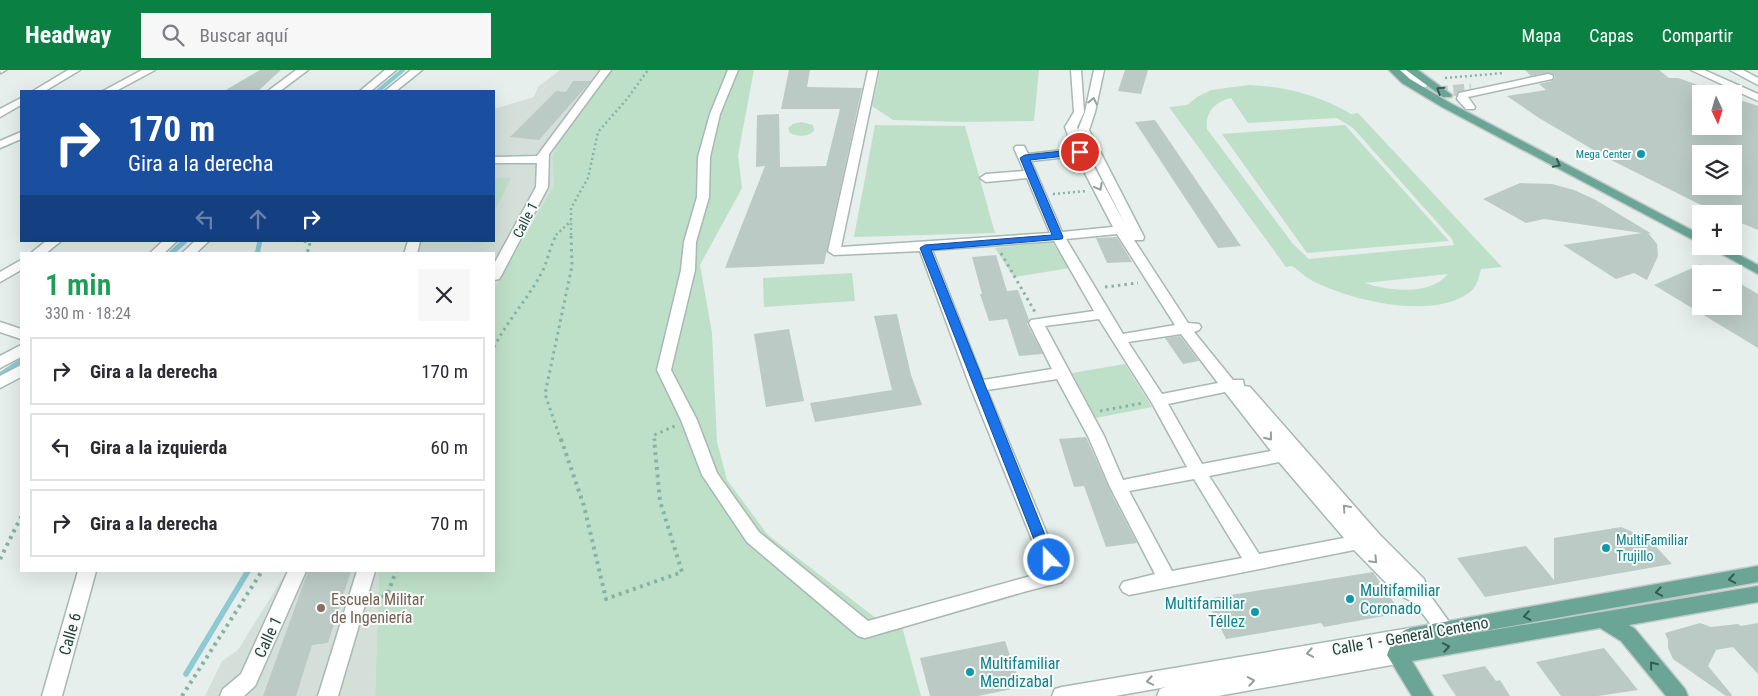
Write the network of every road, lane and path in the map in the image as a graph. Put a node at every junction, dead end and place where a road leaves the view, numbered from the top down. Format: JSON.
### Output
{"nodes":[{"id":1,"x":75,"y":70,"type":"edge"},
{"id":2,"x":150,"y":70,"type":"edge"},
{"id":3,"x":302,"y":70,"type":"edge"},
{"id":4,"x":391,"y":70,"type":"edge"},
{"id":5,"x":416,"y":70,"type":"edge"},
{"id":6,"x":606,"y":70,"type":"edge"},
{"id":7,"x":648,"y":70,"type":"edge"},
{"id":8,"x":733,"y":70,"type":"edge"},
{"id":9,"x":873,"y":70,"type":"edge"},
{"id":10,"x":1076,"y":70,"type":"edge"},
{"id":11,"x":1099,"y":70,"type":"edge"},
{"id":12,"x":1394,"y":70,"type":"edge"},
{"id":13,"x":1403,"y":70,"type":"edge"},
{"id":14,"x":1411,"y":70,"type":"edge"},
{"id":15,"x":1696,"y":70,"type":"edge"},
{"id":16,"x":1736,"y":70,"type":"edge"},
{"id":17,"x":1508,"y":73,"type":"dead end"},
{"id":18,"x":1548,"y":77,"type":"dead end"},
{"id":19,"x":1445,"y":78,"type":"dead end"},
{"id":20,"x":1536,"y":81,"type":"junction"},
{"id":21,"x":1758,"y":82,"type":"edge"},
{"id":22,"x":1422,"y":85,"type":"tunnel mouth"},
{"id":23,"x":1471,"y":89,"type":"tunnel mouth"},
{"id":24,"x":40,"y":90,"type":"edge"},
{"id":25,"x":110,"y":90,"type":"edge"},
{"id":26,"x":274,"y":90,"type":"edge"},
{"id":27,"x":366,"y":90,"type":"edge"},
{"id":28,"x":391,"y":90,"type":"edge"},
{"id":29,"x":1758,"y":98,"type":"edge"},
{"id":30,"x":20,"y":102,"type":"edge"},
{"id":31,"x":1470,"y":108,"type":"junction"},
{"id":32,"x":0,"y":114,"type":"edge"},
{"id":33,"x":20,"y":135,"type":"edge"},
{"id":34,"x":2,"y":142,"type":"edge"},
{"id":35,"x":1080,"y":152,"type":"junction"},
{"id":36,"x":495,"y":160,"type":"edge"},
{"id":37,"x":544,"y":160,"type":"junction"},
{"id":38,"x":1032,"y":174,"type":"junction"},
{"id":39,"x":986,"y":178,"type":"dead end"},
{"id":40,"x":1100,"y":190,"type":"junction"},
{"id":41,"x":1040,"y":196,"type":"junction"},
{"id":42,"x":571,"y":222,"type":"junction"},
{"id":43,"x":1692,"y":223,"type":"edge"},
{"id":44,"x":1127,"y":229,"type":"junction"},
{"id":45,"x":1692,"y":235,"type":"edge"},
{"id":46,"x":1058,"y":237,"type":"junction"},
{"id":47,"x":54,"y":242,"type":"edge"},
{"id":48,"x":170,"y":242,"type":"edge"},
{"id":49,"x":202,"y":242,"type":"edge"},
{"id":50,"x":306,"y":242,"type":"edge"},
{"id":51,"x":995,"y":242,"type":"junction"},
{"id":52,"x":925,"y":248,"type":"junction"},
{"id":53,"x":1742,"y":249,"type":"edge"},
{"id":54,"x":39,"y":252,"type":"edge"},
{"id":55,"x":157,"y":252,"type":"edge"},
{"id":56,"x":189,"y":252,"type":"edge"},
{"id":57,"x":308,"y":252,"type":"edge"},
{"id":58,"x":1730,"y":255,"type":"edge"},
{"id":59,"x":1758,"y":258,"type":"edge"},
{"id":60,"x":20,"y":265,"type":"edge"},
{"id":61,"x":1758,"y":270,"type":"edge"},
{"id":62,"x":495,"y":274,"type":"edge"},
{"id":63,"x":0,"y":278,"type":"edge"},
{"id":64,"x":1154,"y":280,"type":"junction"},
{"id":65,"x":1089,"y":289,"type":"junction"},
{"id":66,"x":1103,"y":314,"type":"junction"},
{"id":67,"x":1036,"y":323,"type":"junction"},
{"id":68,"x":0,"y":327,"type":"edge"},
{"id":69,"x":1190,"y":327,"type":"junction"},
{"id":70,"x":20,"y":334,"type":"edge"},
{"id":71,"x":1119,"y":339,"type":"junction"},
{"id":72,"x":495,"y":344,"type":"edge"},
{"id":73,"x":20,"y":351,"type":"edge"},
{"id":74,"x":0,"y":363,"type":"edge"},
{"id":75,"x":20,"y":371,"type":"edge"},
{"id":76,"x":1061,"y":373,"type":"junction"},
{"id":77,"x":0,"y":383,"type":"edge"},
{"id":78,"x":1234,"y":385,"type":"junction"},
{"id":79,"x":978,"y":386,"type":"junction"},
{"id":80,"x":1158,"y":400,"type":"junction"},
{"id":81,"x":1084,"y":414,"type":"junction"},
{"id":82,"x":689,"y":420,"type":"junction"},
{"id":83,"x":1283,"y":455,"type":"junction"},
{"id":84,"x":1198,"y":472,"type":"junction"},
{"id":85,"x":1118,"y":487,"type":"junction"},
{"id":86,"x":20,"y":519,"type":"edge"},
{"id":87,"x":1366,"y":541,"type":"junction"},
{"id":88,"x":0,"y":559,"type":"edge"},
{"id":89,"x":1255,"y":563,"type":"junction"},
{"id":90,"x":87,"y":572,"type":"edge"},
{"id":91,"x":261,"y":572,"type":"edge"},
{"id":92,"x":297,"y":572,"type":"edge"},
{"id":93,"x":366,"y":572,"type":"edge"},
{"id":94,"x":1758,"y":574,"type":"edge"},
{"id":95,"x":1167,"y":580,"type":"junction"},
{"id":96,"x":1707,"y":584,"type":"junction"},
{"id":97,"x":1130,"y":587,"type":"dead end"},
{"id":98,"x":1758,"y":594,"type":"edge"},
{"id":99,"x":1722,"y":600,"type":"junction"},
{"id":100,"x":1575,"y":607,"type":"junction"},
{"id":101,"x":1601,"y":620,"type":"junction"},
{"id":102,"x":1629,"y":626,"type":"junction"},
{"id":103,"x":1446,"y":630,"type":"junction"},
{"id":104,"x":1410,"y":636,"type":"junction"},
{"id":105,"x":1398,"y":655,"type":"junction"},
{"id":106,"x":1276,"y":668,"type":"junction"},
{"id":107,"x":1201,"y":686,"type":"edge"},
{"id":108,"x":1084,"y":694,"type":"edge"},
{"id":109,"x":52,"y":696,"type":"edge"},
{"id":110,"x":182,"y":696,"type":"edge"},
{"id":111,"x":230,"y":696,"type":"edge"},
{"id":112,"x":328,"y":696,"type":"edge"},
{"id":113,"x":1062,"y":696,"type":"edge"},
{"id":114,"x":1167,"y":696,"type":"edge"},
{"id":115,"x":1423,"y":696,"type":"edge"},
{"id":116,"x":1678,"y":696,"type":"edge"}],
"edges":[{"from":1,"to":24,"type":"street"},
{"from":2,"to":25,"type":"street"},
{"from":3,"to":26,"type":"street"},
{"from":4,"to":27,"type":"street"},
{"from":5,"to":28,"type":"street"},
{"from":6,"to":37,"type":"street","name":"Calle 1"},
{"from":7,"to":42,"type":"path"},
{"from":8,"to":82,"type":"street"},
{"from":9,"to":52,"type":"street"},
{"from":10,"to":35,"type":"street"},
{"from":44,"to":11,"type":"street","one_way":true},
{"from":12,"to":45,"type":"main road","one_way":true},
{"from":13,"to":22,"type":"street"},
{"from":31,"to":14,"type":"main road","one_way":true},
{"from":15,"to":29,"type":"street"},
{"from":16,"to":21,"type":"street"},
{"from":17,"to":19,"type":"path"},
{"from":18,"to":20,"type":"street"},
{"from":20,"to":23,"type":"street"},
{"from":20,"to":31,"type":"street"},
{"from":30,"to":32,"type":"street"},
{"from":31,"to":43,"type":"main road"},
{"from":33,"to":34,"type":"street"},
{"from":35,"to":38,"type":"street"},
{"from":35,"to":40,"type":"street","one_way":true},
{"from":36,"to":37,"type":"street"},
{"from":37,"to":62,"type":"street","name":"Calle 1"},
{"from":38,"to":39,"type":"street"},
{"from":38,"to":41,"type":"street"},
{"from":40,"to":41,"type":"path"},
{"from":40,"to":44,"type":"street"},
{"from":41,"to":46,"type":"street"},
{"from":42,"to":72,"type":"path"},
{"from":42,"to":82,"type":"path"},
{"from":44,"to":46,"type":"street"},
{"from":44,"to":64,"type":"street"},
{"from":44,"to":69,"type":"street"},
{"from":46,"to":51,"type":"street"},
{"from":46,"to":65,"type":"street"},
{"from":47,"to":54,"type":"street"},
{"from":48,"to":55,"type":"street"},
{"from":49,"to":56,"type":"street"},
{"from":50,"to":57,"type":"path"},
{"from":51,"to":52,"type":"street"},
{"from":51,"to":67,"type":"path"},
{"from":52,"to":79,"type":"street"},
{"from":53,"to":59,"type":"main road"},
{"from":58,"to":61,"type":"main road"},
{"from":60,"to":63,"type":"street"},
{"from":64,"to":65,"type":"path"},
{"from":64,"to":69,"type":"street"},
{"from":65,"to":66,"type":"street"},
{"from":66,"to":67,"type":"street"},
{"from":66,"to":71,"type":"street"},
{"from":67,"to":76,"type":"street"},
{"from":68,"to":70,"type":"street"},
{"from":69,"to":71,"type":"street"},
{"from":69,"to":78,"type":"street"},
{"from":71,"to":80,"type":"street"},
{"from":73,"to":74,"type":"street"},
{"from":75,"to":77,"type":"street"},
{"from":76,"to":79,"type":"street"},
{"from":76,"to":81,"type":"street"},
{"from":78,"to":80,"type":"street"},
{"from":78,"to":83,"type":"street","one_way":true},
{"from":87,"to":78,"type":"street","one_way":true},
{"from":79,"to":82,"type":"street"},
{"from":80,"to":81,"type":"path"},
{"from":80,"to":84,"type":"street"},
{"from":81,"to":85,"type":"street"},
{"from":83,"to":84,"type":"street"},
{"from":83,"to":87,"type":"street"},
{"from":84,"to":85,"type":"street"},
{"from":84,"to":89,"type":"street"},
{"from":85,"to":95,"type":"street"},
{"from":86,"to":88,"type":"path"},
{"from":87,"to":89,"type":"street"},
{"from":87,"to":103,"type":"street"},
{"from":89,"to":95,"type":"street"},
{"from":90,"to":109,"type":"street","name":"Calle 6"},
{"from":91,"to":110,"type":"path"},
{"from":92,"to":111,"type":"street","name":"Calle 1"},
{"from":93,"to":112,"type":"street"},
{"from":94,"to":96,"type":"main road","name":"Calle 1 - General Centeno","one_way":true},
{"from":95,"to":97,"type":"street"},
{"from":96,"to":99,"type":"main road"},
{"from":96,"to":100,"type":"main road","name":"Calle 1 - General Centeno","one_way":true},
{"from":98,"to":99,"type":"main road"},
{"from":99,"to":102,"type":"main road"},
{"from":100,"to":101,"type":"main road"},
{"from":100,"to":103,"type":"main road","name":"Calle 1 - General Centeno","one_way":true},
{"from":101,"to":102,"type":"main road"},
{"from":105,"to":101,"type":"main road","name":"Calle 1 - General Centeno","one_way":true},
{"from":116,"to":102,"type":"main road","one_way":true},
{"from":103,"to":104,"type":"main road","name":"Calle 1 - General Centeno"},
{"from":104,"to":105,"type":"main road"},
{"from":104,"to":106,"type":"street","name":"Calle 1 - General Centeno","one_way":true},
{"from":105,"to":106,"type":"street","name":"Calle 1 - General Centeno"},
{"from":105,"to":115,"type":"main road"},
{"from":106,"to":107,"type":"street","name":"Calle 1 - General Centeno"},
{"from":107,"to":108,"type":"street","name":"Calle 1 - General Centeno","one_way":true},
{"from":107,"to":114,"type":"street","name":"Calle 1 - General Centeno"},
{"from":108,"to":113,"type":"street","name":"Calle 1 - General Centeno"}]}
